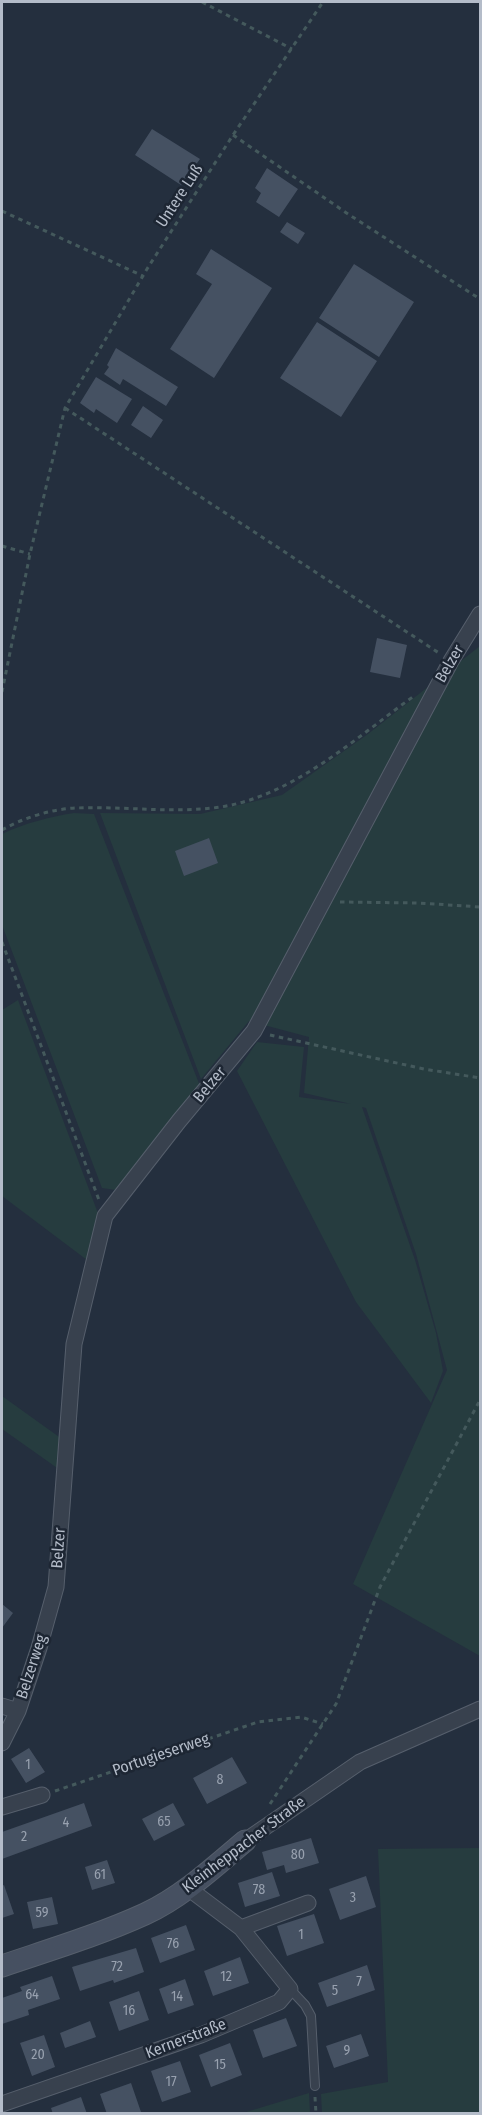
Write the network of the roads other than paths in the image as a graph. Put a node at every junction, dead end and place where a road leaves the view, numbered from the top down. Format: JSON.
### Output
{"nodes":[{"id":1,"x":480,"y":614,"type":"edge"},
{"id":2,"x":56,"y":1587,"type":"joint"},
{"id":3,"x":2,"y":1706,"type":"edge"},
{"id":4,"x":480,"y":1709,"type":"edge"},
{"id":5,"x":18,"y":1711,"type":"junction"},
{"id":6,"x":2,"y":1743,"type":"edge"},
{"id":7,"x":42,"y":1795,"type":"road end"},
{"id":8,"x":2,"y":1807,"type":"edge"},
{"id":9,"x":245,"y":1841,"type":"joint"},
{"id":10,"x":188,"y":1888,"type":"junction"},
{"id":11,"x":308,"y":1903,"type":"dead end"},
{"id":12,"x":242,"y":1928,"type":"junction"},
{"id":13,"x":2,"y":1966,"type":"edge"},
{"id":14,"x":290,"y":1989,"type":"junction"},
{"id":15,"x":315,"y":2086,"type":"road end"},
{"id":16,"x":2,"y":2104,"type":"edge"}],
"edges":[{"from":1,"to":2,"type":"street","name":"Belzer"},
{"from":2,"to":5,"type":"street","name":"Belzerweg"},
{"from":3,"to":5,"type":"street"},
{"from":4,"to":9,"type":"street","name":"Kleinheppacher Straße"},
{"from":5,"to":6,"type":"street","name":"Belzerweg"},
{"from":7,"to":8,"type":"street"},
{"from":9,"to":10,"type":"street","name":"Kleinheppacher Straße"},
{"from":10,"to":12,"type":"street"},
{"from":10,"to":13,"type":"street","name":"Kleinheppacher Straße"},
{"from":11,"to":12,"type":"street"},
{"from":12,"to":14,"type":"street"},
{"from":14,"to":15,"type":"lane"},
{"from":14,"to":16,"type":"street","name":"Kernerstraße"}]}
